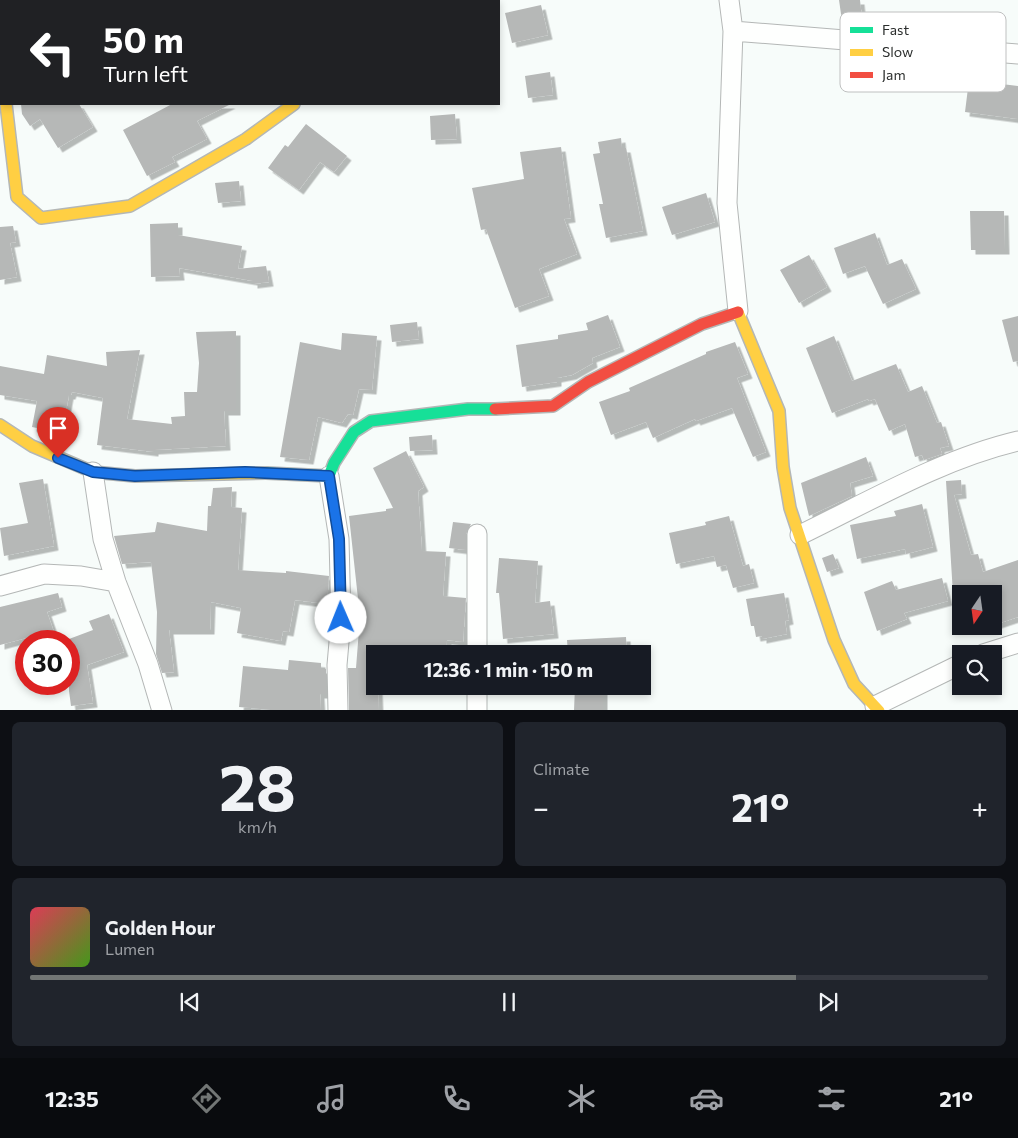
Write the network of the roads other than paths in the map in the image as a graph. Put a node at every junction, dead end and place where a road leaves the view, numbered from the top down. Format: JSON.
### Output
{"nodes":[{"id":1,"x":729,"y":0,"type":"edge"},
{"id":2,"x":733,"y":31,"type":"junction"},
{"id":3,"x":840,"y":40,"type":"edge"},
{"id":4,"x":6,"y":105,"type":"edge"},
{"id":5,"x":293,"y":105,"type":"edge"},
{"id":6,"x":738,"y":311,"type":"junction"},
{"id":7,"x":0,"y":425,"type":"edge"},
{"id":8,"x":1018,"y":441,"type":"edge"},
{"id":9,"x":93,"y":472,"type":"junction"},
{"id":10,"x":329,"y":476,"type":"junction"},
{"id":11,"x":477,"y":534,"type":"dead end"},
{"id":12,"x":800,"y":535,"type":"junction"},
{"id":13,"x":116,"y":582,"type":"junction"},
{"id":14,"x":0,"y":586,"type":"edge"},
{"id":15,"x":1018,"y":643,"type":"edge"},
{"id":16,"x":477,"y":645,"type":"edge"},
{"id":17,"x":1002,"y":648,"type":"edge"},
{"id":18,"x":952,"y":669,"type":"edge"},
{"id":19,"x":477,"y":695,"type":"edge"},
{"id":20,"x":877,"y":708,"type":"edge"},
{"id":21,"x":162,"y":710,"type":"edge"},
{"id":22,"x":338,"y":710,"type":"edge"},
{"id":23,"x":477,"y":710,"type":"edge"}],
"edges":[{"from":1,"to":2,"type":"street"},
{"from":2,"to":3,"type":"street"},
{"from":2,"to":6,"type":"street"},
{"from":4,"to":5,"type":"street"},
{"from":6,"to":10,"type":"street"},
{"from":6,"to":12,"type":"street"},
{"from":7,"to":9,"type":"street"},
{"from":8,"to":12,"type":"street"},
{"from":9,"to":10,"type":"street"},
{"from":9,"to":13,"type":"street"},
{"from":10,"to":22,"type":"street"},
{"from":11,"to":16,"type":"street"},
{"from":12,"to":20,"type":"street"},
{"from":13,"to":14,"type":"street"},
{"from":13,"to":21,"type":"street"},
{"from":15,"to":17,"type":"street"},
{"from":18,"to":20,"type":"street"},
{"from":19,"to":23,"type":"street"}]}
